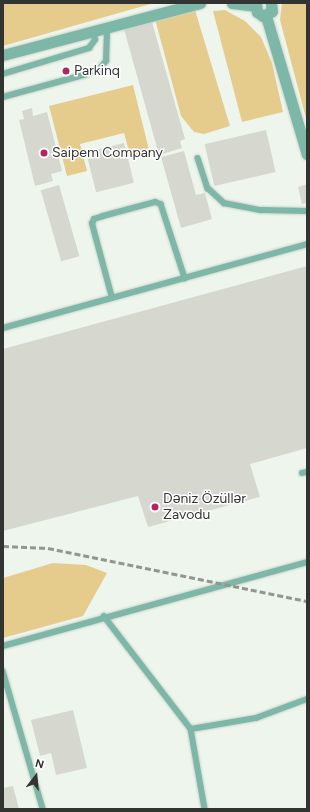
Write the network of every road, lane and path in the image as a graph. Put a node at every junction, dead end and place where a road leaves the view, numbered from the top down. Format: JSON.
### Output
{"nodes":[{"id":1,"x":200,"y":3,"type":"edge"},
{"id":2,"x":232,"y":3,"type":"edge"},
{"id":3,"x":271,"y":3,"type":"edge"},
{"id":4,"x":256,"y":4,"type":"edge"},
{"id":5,"x":266,"y":16,"type":"junction"},
{"id":6,"x":107,"y":26,"type":"junction"},
{"id":7,"x":93,"y":30,"type":"junction"},
{"id":8,"x":3,"y":55,"type":"edge"},
{"id":9,"x":3,"y":74,"type":"edge"},
{"id":10,"x":3,"y":97,"type":"edge"},
{"id":11,"x":305,"y":140,"type":"edge"},
{"id":12,"x":307,"y":154,"type":"edge"},
{"id":13,"x":198,"y":158,"type":"dead end"},
{"id":14,"x":307,"y":211,"type":"edge"},
{"id":15,"x":307,"y":244,"type":"edge"},
{"id":16,"x":185,"y":278,"type":"junction"},
{"id":17,"x":112,"y":298,"type":"junction"},
{"id":18,"x":3,"y":328,"type":"edge"},
{"id":19,"x":307,"y":562,"type":"edge"},
{"id":20,"x":104,"y":616,"type":"junction"},
{"id":21,"x":3,"y":646,"type":"edge"},
{"id":22,"x":3,"y":671,"type":"edge"},
{"id":23,"x":307,"y":698,"type":"edge"},
{"id":24,"x":191,"y":728,"type":"junction"},
{"id":25,"x":43,"y":809,"type":"edge"},
{"id":26,"x":205,"y":809,"type":"edge"}],
"edges":[{"from":1,"to":6,"type":"street"},
{"from":2,"to":4,"type":"street"},
{"from":3,"to":5,"type":"street"},
{"from":4,"to":5,"type":"street"},
{"from":5,"to":11,"type":"street"},
{"from":6,"to":7,"type":"street"},
{"from":6,"to":10,"type":"lane"},
{"from":7,"to":8,"type":"street"},
{"from":7,"to":9,"type":"lane"},
{"from":11,"to":12,"type":"street"},
{"from":13,"to":14,"type":"lane"},
{"from":15,"to":16,"type":"lane"},
{"from":16,"to":17,"type":"lane"},
{"from":16,"to":17,"type":"lane"},
{"from":17,"to":18,"type":"lane"},
{"from":19,"to":20,"type":"lane"},
{"from":20,"to":21,"type":"lane"},
{"from":20,"to":24,"type":"lane"},
{"from":22,"to":25,"type":"lane"},
{"from":23,"to":24,"type":"lane"},
{"from":24,"to":26,"type":"lane"}]}
